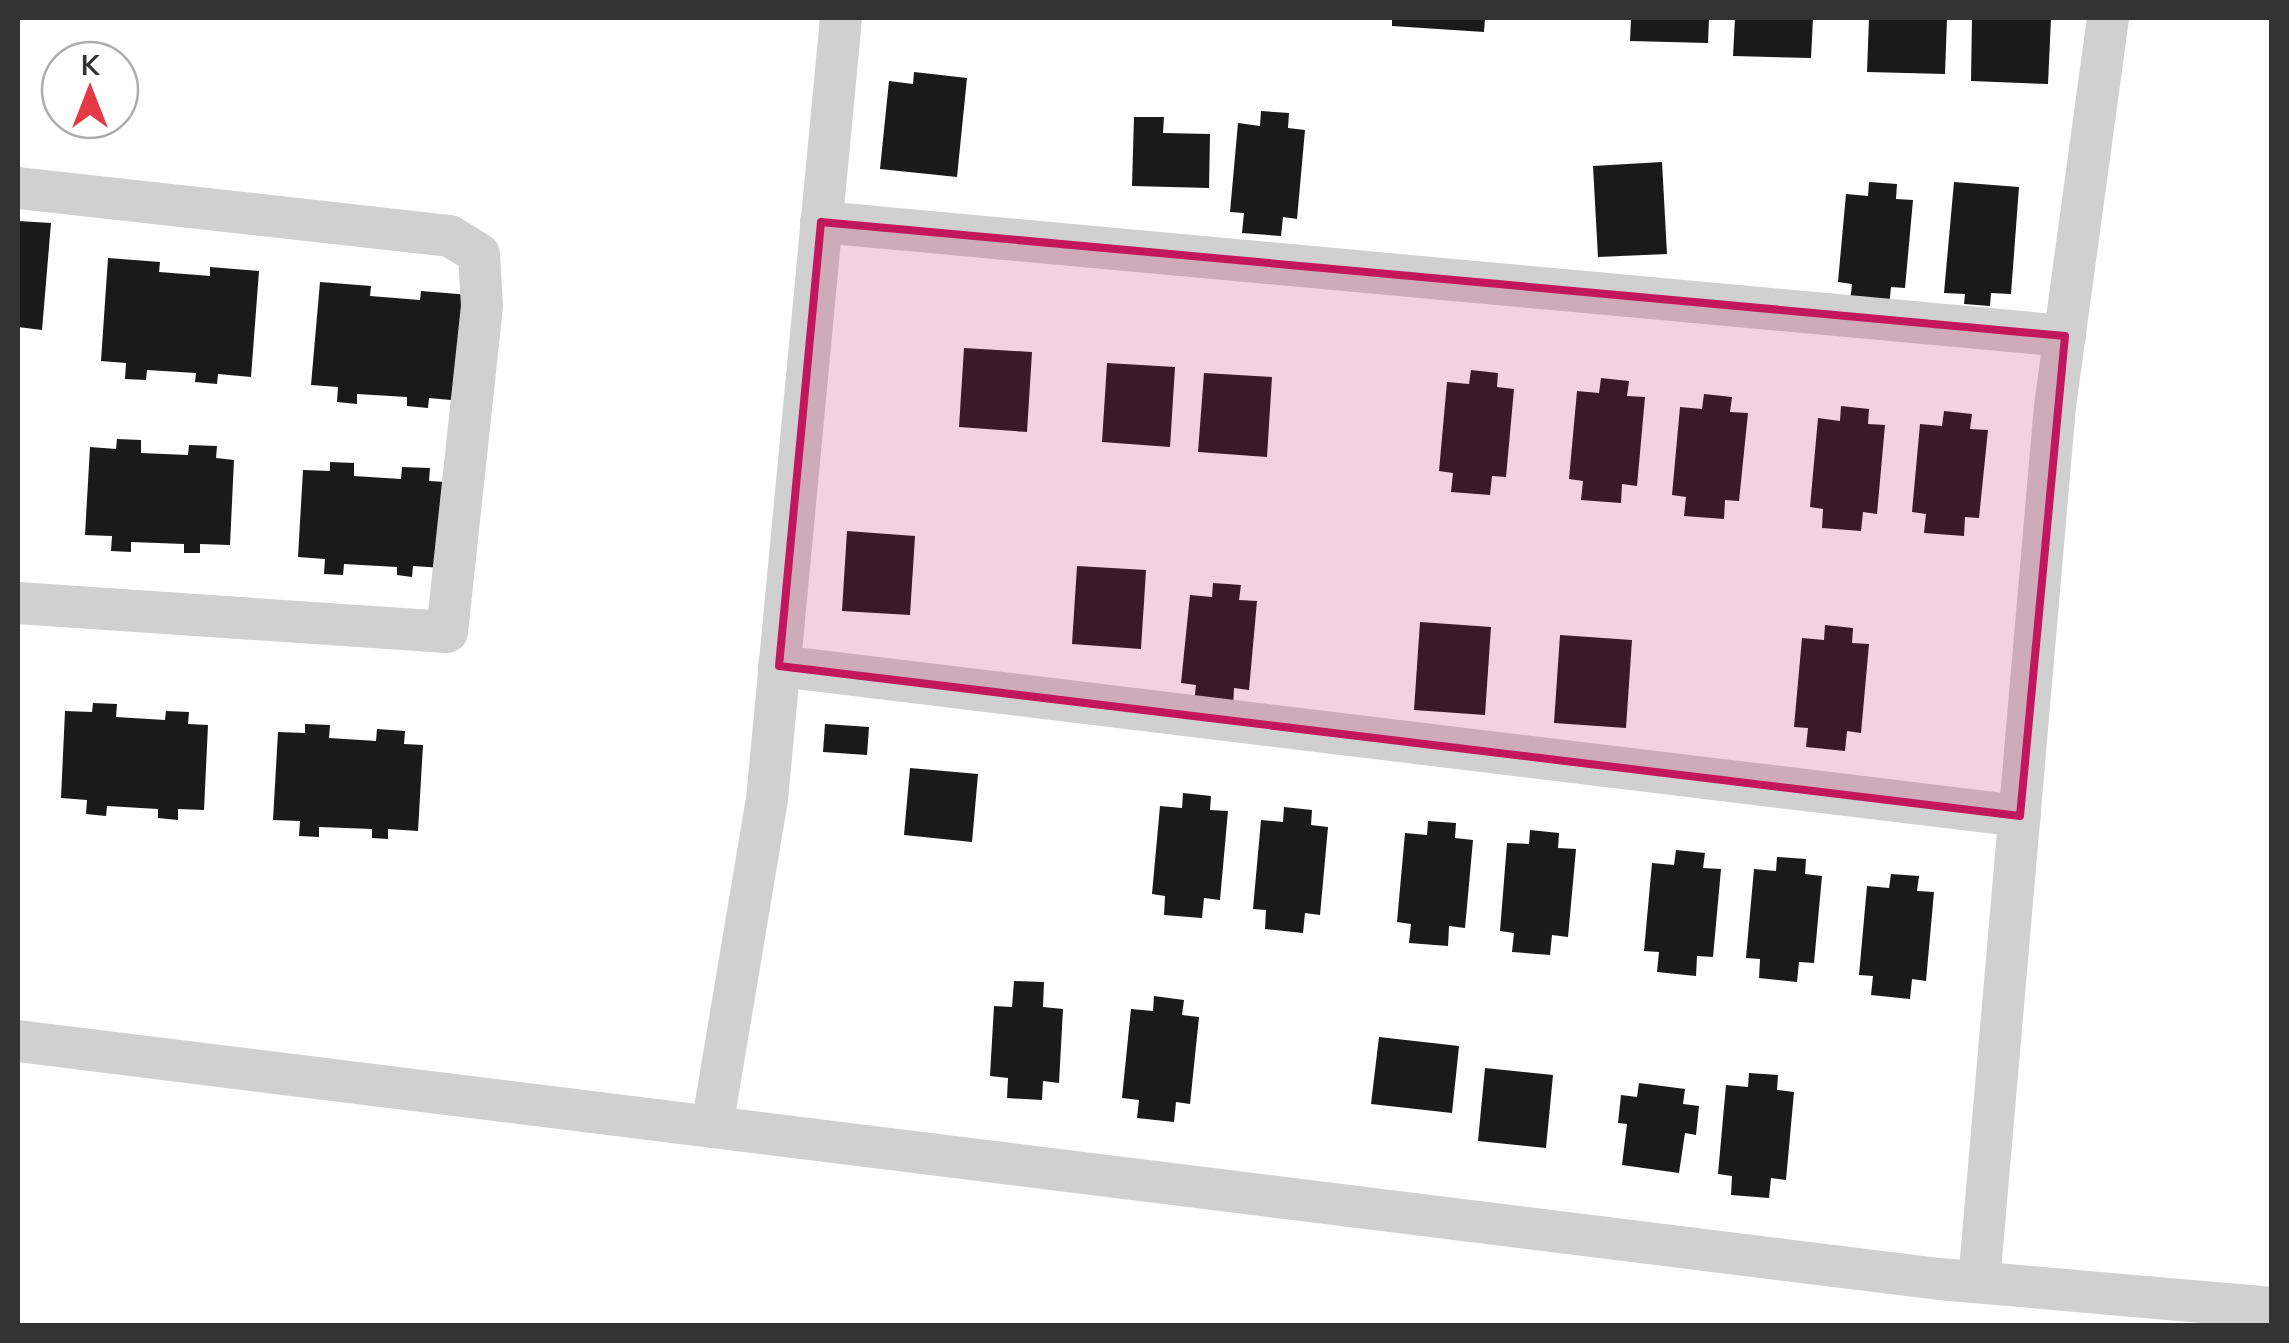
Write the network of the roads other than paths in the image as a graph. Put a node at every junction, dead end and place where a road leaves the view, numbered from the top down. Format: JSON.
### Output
{"nodes":[{"id":1,"x":841,"y":18,"type":"edge"},
{"id":2,"x":2108,"y":18,"type":"edge"},
{"id":3,"x":18,"y":188,"type":"edge"},
{"id":4,"x":822,"y":222,"type":"junction"},
{"id":5,"x":2065,"y":336,"type":"junction"},
{"id":6,"x":18,"y":602,"type":"edge"},
{"id":7,"x":779,"y":666,"type":"junction"},
{"id":8,"x":2020,"y":816,"type":"junction"},
{"id":9,"x":18,"y":1041,"type":"edge"},
{"id":10,"x":712,"y":1127,"type":"junction"},
{"id":11,"x":1980,"y":1282,"type":"junction"},
{"id":12,"x":2272,"y":1308,"type":"edge"}],
"edges":[{"from":1,"to":4,"type":"street"},
{"from":2,"to":5,"type":"street"},
{"from":3,"to":6,"type":"street"},
{"from":4,"to":5,"type":"street"},
{"from":4,"to":7,"type":"street"},
{"from":5,"to":8,"type":"street"},
{"from":7,"to":8,"type":"street"},
{"from":7,"to":10,"type":"street"},
{"from":8,"to":11,"type":"street"},
{"from":9,"to":10,"type":"street"},
{"from":10,"to":11,"type":"street"},
{"from":11,"to":12,"type":"street"}]}
